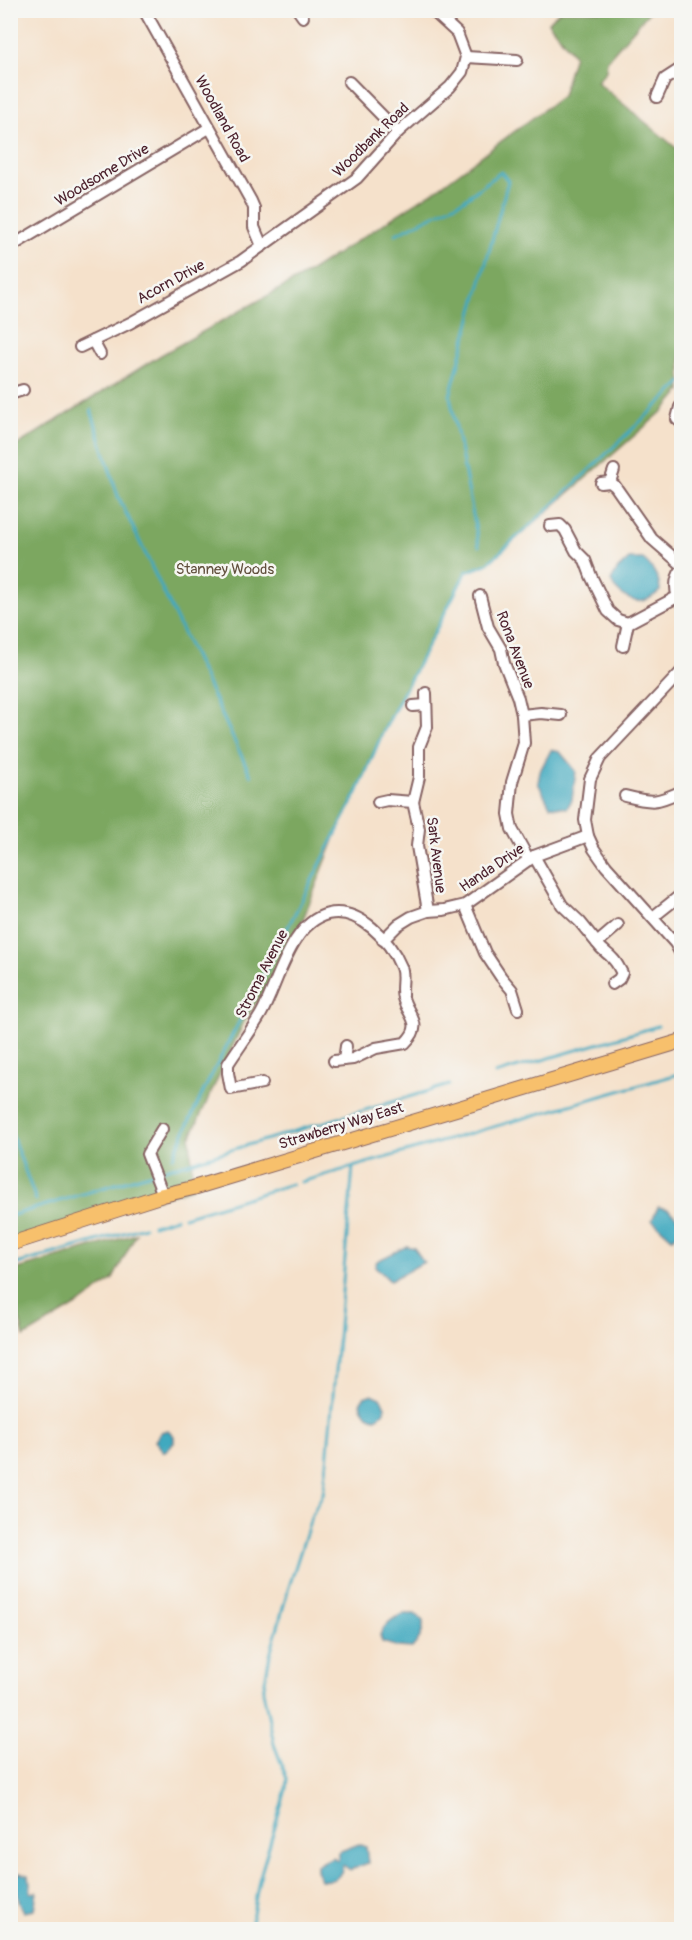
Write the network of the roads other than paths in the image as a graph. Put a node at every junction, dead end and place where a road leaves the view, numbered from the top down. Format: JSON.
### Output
{"nodes":[{"id":1,"x":144,"y":10,"type":"edge"},
{"id":2,"x":432,"y":10,"type":"edge"},
{"id":3,"x":466,"y":57,"type":"junction"},
{"id":4,"x":517,"y":60,"type":"dead end"},
{"id":5,"x":681,"y":68,"type":"edge"},
{"id":6,"x":348,"y":82,"type":"dead end"},
{"id":7,"x":657,"y":97,"type":"dead end"},
{"id":8,"x":210,"y":128,"type":"junction"},
{"id":9,"x":398,"y":132,"type":"junction"},
{"id":10,"x":262,"y":246,"type":"junction"},
{"id":11,"x":10,"y":247,"type":"edge"},
{"id":12,"x":93,"y":341,"type":"junction"},
{"id":13,"x":80,"y":347,"type":"dead end"},
{"id":14,"x":100,"y":354,"type":"dead end"},
{"id":15,"x":22,"y":390,"type":"dead end"},
{"id":16,"x":10,"y":394,"type":"edge"},
{"id":17,"x":680,"y":406,"type":"dead end"},
{"id":18,"x":676,"y":421,"type":"edge"},
{"id":19,"x":614,"y":470,"type":"dead end"},
{"id":20,"x":558,"y":523,"type":"dead end"},
{"id":21,"x":681,"y":567,"type":"edge"},
{"id":22,"x":480,"y":596,"type":"dead end"},
{"id":23,"x":679,"y":600,"type":"edge"},
{"id":24,"x":628,"y":623,"type":"junction"},
{"id":25,"x":623,"y":646,"type":"dead end"},
{"id":26,"x":681,"y":671,"type":"edge"},
{"id":27,"x":426,"y":693,"type":"dead end"},
{"id":28,"x":426,"y":705,"type":"junction"},
{"id":29,"x":413,"y":706,"type":"dead end"},
{"id":30,"x":522,"y":715,"type":"junction"},
{"id":31,"x":561,"y":715,"type":"dead end"},
{"id":32,"x":681,"y":790,"type":"edge"},
{"id":33,"x":626,"y":796,"type":"dead end"},
{"id":34,"x":378,"y":802,"type":"dead end"},
{"id":35,"x":413,"y":802,"type":"junction"},
{"id":36,"x":588,"y":836,"type":"junction"},
{"id":37,"x":531,"y":858,"type":"junction"},
{"id":38,"x":681,"y":894,"type":"edge"},
{"id":39,"x":465,"y":905,"type":"junction"},
{"id":40,"x":428,"y":911,"type":"junction"},
{"id":41,"x":653,"y":917,"type":"junction"},
{"id":42,"x":618,"y":925,"type":"dead end"},
{"id":43,"x":383,"y":940,"type":"junction"},
{"id":44,"x":597,"y":943,"type":"junction"},
{"id":45,"x":681,"y":956,"type":"edge"},
{"id":46,"x":612,"y":984,"type":"dead end"},
{"id":47,"x":519,"y":1009,"type":"dead end"},
{"id":48,"x":681,"y":1041,"type":"edge"},
{"id":49,"x":346,"y":1046,"type":"dead end"},
{"id":50,"x":262,"y":1083,"type":"dead end"},
{"id":51,"x":162,"y":1129,"type":"dead end"},
{"id":52,"x":163,"y":1196,"type":"junction"},
{"id":53,"x":10,"y":1244,"type":"edge"}],
"edges":[{"from":1,"to":8,"type":"street","name":"Woodland Road"},
{"from":2,"to":3,"type":"street"},
{"from":3,"to":4,"type":"street"},
{"from":3,"to":9,"type":"street","name":"Woodbank Road"},
{"from":5,"to":7,"type":"street"},
{"from":6,"to":9,"type":"street"},
{"from":8,"to":10,"type":"street","name":"Woodland Road"},
{"from":8,"to":11,"type":"street","name":"Woodsome Drive"},
{"from":9,"to":10,"type":"street","name":"Woodbank Road"},
{"from":10,"to":12,"type":"street","name":"Acorn Drive"},
{"from":12,"to":13,"type":"street","name":"Acorn Drive"},
{"from":12,"to":14,"type":"street"},
{"from":15,"to":16,"type":"street"},
{"from":17,"to":18,"type":"street"},
{"from":19,"to":21,"type":"street"},
{"from":20,"to":24,"type":"street"},
{"from":21,"to":23,"type":"street"},
{"from":22,"to":30,"type":"street","name":"Rona Avenue"},
{"from":23,"to":24,"type":"street"},
{"from":24,"to":25,"type":"street"},
{"from":26,"to":36,"type":"street"},
{"from":27,"to":28,"type":"street","name":"Sark Avenue"},
{"from":28,"to":29,"type":"street"},
{"from":28,"to":35,"type":"street","name":"Sark Avenue"},
{"from":30,"to":31,"type":"street"},
{"from":30,"to":37,"type":"street","name":"Rona Avenue"},
{"from":32,"to":33,"type":"street"},
{"from":34,"to":35,"type":"street","name":"Sark Avenue"},
{"from":35,"to":40,"type":"street","name":"Sark Avenue"},
{"from":36,"to":37,"type":"street","name":"Handa Drive"},
{"from":36,"to":41,"type":"street"},
{"from":37,"to":39,"type":"street","name":"Handa Drive"},
{"from":37,"to":44,"type":"street","name":"Rona Avenue"},
{"from":38,"to":41,"type":"street"},
{"from":39,"to":40,"type":"street","name":"Handa Drive"},
{"from":39,"to":47,"type":"street"},
{"from":40,"to":43,"type":"street","name":"Handa Drive"},
{"from":41,"to":45,"type":"street"},
{"from":42,"to":44,"type":"street"},
{"from":43,"to":49,"type":"street"},
{"from":43,"to":50,"type":"street","name":"Stroma Avenue"},
{"from":44,"to":46,"type":"street","name":"Rona Avenue"},
{"from":48,"to":52,"type":"main road","name":"Strawberry Way East"},
{"from":51,"to":52,"type":"street"},
{"from":52,"to":53,"type":"main road","name":"Strawberry Way East"}]}
